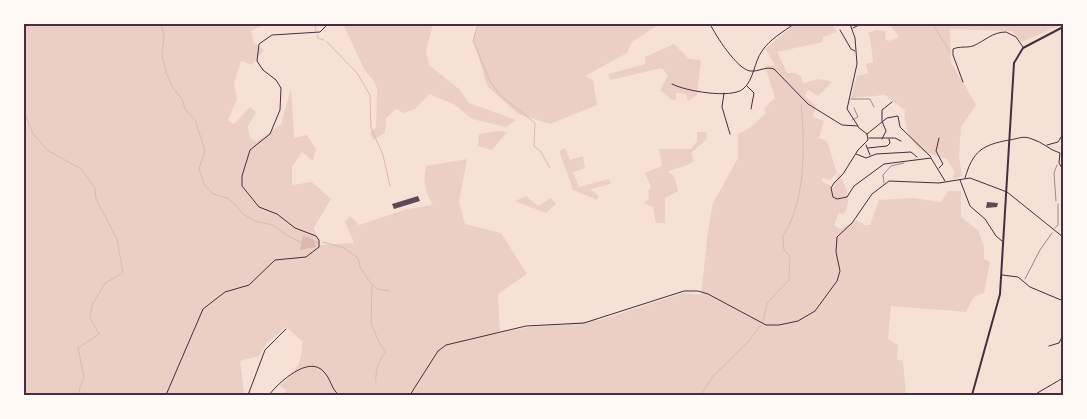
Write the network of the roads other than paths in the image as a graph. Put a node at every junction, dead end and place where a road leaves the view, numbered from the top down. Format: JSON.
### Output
{"nodes":[{"id":1,"x":328,"y":24,"type":"edge"},
{"id":2,"x":710,"y":24,"type":"edge"},
{"id":3,"x":794,"y":24,"type":"edge"},
{"id":4,"x":850,"y":24,"type":"edge"},
{"id":5,"x":861,"y":24,"type":"edge"},
{"id":6,"x":1063,"y":27,"type":"edge"},
{"id":7,"x":852,"y":28,"type":"junction"},
{"id":8,"x":840,"y":30,"type":"dead end"},
{"id":9,"x":1023,"y":48,"type":"junction"},
{"id":10,"x":856,"y":51,"type":"junction"},
{"id":11,"x":753,"y":71,"type":"junction"},
{"id":12,"x":963,"y":82,"type":"dead end"},
{"id":13,"x":672,"y":84,"type":"dead end"},
{"id":14,"x":746,"y":86,"type":"junction"},
{"id":15,"x":724,"y":93,"type":"junction"},
{"id":16,"x":849,"y":99,"type":"junction"},
{"id":17,"x":892,"y":102,"type":"dead end"},
{"id":18,"x":874,"y":106,"type":"dead end"},
{"id":19,"x":751,"y":108,"type":"dead end"},
{"id":20,"x":854,"y":108,"type":"dead end"},
{"id":21,"x":852,"y":120,"type":"junction"},
{"id":22,"x":882,"y":121,"type":"junction"},
{"id":23,"x":858,"y":126,"type":"junction"},
{"id":24,"x":730,"y":134,"type":"dead end"},
{"id":25,"x":866,"y":134,"type":"junction"},
{"id":26,"x":1063,"y":134,"type":"edge"},
{"id":27,"x":869,"y":138,"type":"junction"},
{"id":28,"x":889,"y":138,"type":"junction"},
{"id":29,"x":939,"y":138,"type":"dead end"},
{"id":30,"x":882,"y":139,"type":"junction"},
{"id":31,"x":1010,"y":140,"type":"junction"},
{"id":32,"x":901,"y":142,"type":"dead end"},
{"id":33,"x":866,"y":144,"type":"junction"},
{"id":34,"x":1046,"y":146,"type":"junction"},
{"id":35,"x":868,"y":148,"type":"junction"},
{"id":36,"x":855,"y":154,"type":"junction"},
{"id":37,"x":870,"y":156,"type":"junction"},
{"id":38,"x":918,"y":158,"type":"junction"},
{"id":39,"x":931,"y":158,"type":"junction"},
{"id":40,"x":905,"y":162,"type":"junction"},
{"id":41,"x":939,"y":168,"type":"junction"},
{"id":42,"x":1063,"y":170,"type":"edge"},
{"id":43,"x":965,"y":178,"type":"junction"},
{"id":44,"x":960,"y":179,"type":"junction"},
{"id":45,"x":945,"y":182,"type":"junction"},
{"id":46,"x":884,"y":183,"type":"junction"},
{"id":47,"x":1007,"y":192,"type":"junction"},
{"id":48,"x":1058,"y":204,"type":"road end"},
{"id":49,"x":1054,"y":230,"type":"junction"},
{"id":50,"x":1063,"y":237,"type":"edge"},
{"id":51,"x":1004,"y":242,"type":"junction"},
{"id":52,"x":1002,"y":275,"type":"junction"},
{"id":53,"x":1061,"y":300,"type":"dead end"},
{"id":54,"x":286,"y":329,"type":"dead end"},
{"id":55,"x":1063,"y":335,"type":"edge"},
{"id":56,"x":1049,"y":346,"type":"dead end"},
{"id":57,"x":1063,"y":378,"type":"edge"},
{"id":58,"x":166,"y":395,"type":"edge"},
{"id":59,"x":248,"y":395,"type":"edge"},
{"id":60,"x":269,"y":395,"type":"edge"},
{"id":61,"x":339,"y":395,"type":"edge"},
{"id":62,"x":410,"y":395,"type":"edge"},
{"id":63,"x":972,"y":395,"type":"edge"},
{"id":64,"x":1034,"y":395,"type":"edge"}],
"edges":[{"from":1,"to":58,"type":"street"},
{"from":2,"to":11,"type":"street"},
{"from":3,"to":11,"type":"street"},
{"from":4,"to":7,"type":"street"},
{"from":5,"to":7,"type":"street"},
{"from":6,"to":9,"type":"main road"},
{"from":7,"to":10,"type":"street"},
{"from":8,"to":10,"type":"street"},
{"from":9,"to":12,"type":"street"},
{"from":9,"to":31,"type":"main road"},
{"from":10,"to":16,"type":"street"},
{"from":11,"to":14,"type":"street"},
{"from":11,"to":23,"type":"street"},
{"from":13,"to":15,"type":"street"},
{"from":14,"to":15,"type":"street"},
{"from":14,"to":19,"type":"street"},
{"from":15,"to":24,"type":"street"},
{"from":16,"to":18,"type":"lane"},
{"from":16,"to":21,"type":"street"},
{"from":17,"to":22,"type":"street"},
{"from":20,"to":21,"type":"lane"},
{"from":21,"to":23,"type":"street"},
{"from":22,"to":25,"type":"street"},
{"from":22,"to":30,"type":"street"},
{"from":22,"to":39,"type":"street"},
{"from":23,"to":25,"type":"street"},
{"from":25,"to":27,"type":"street"},
{"from":26,"to":34,"type":"street"},
{"from":27,"to":30,"type":"street"},
{"from":27,"to":33,"type":"street"},
{"from":28,"to":30,"type":"street"},
{"from":28,"to":32,"type":"street"},
{"from":28,"to":35,"type":"street"},
{"from":29,"to":41,"type":"street"},
{"from":31,"to":34,"type":"street"},
{"from":31,"to":43,"type":"street"},
{"from":31,"to":47,"type":"main road"},
{"from":33,"to":35,"type":"street"},
{"from":33,"to":36,"type":"street"},
{"from":34,"to":42,"type":"street"},
{"from":35,"to":37,"type":"street"},
{"from":36,"to":37,"type":"street"},
{"from":36,"to":40,"type":"street"},
{"from":37,"to":38,"type":"street"},
{"from":38,"to":39,"type":"street"},
{"from":38,"to":40,"type":"street"},
{"from":39,"to":41,"type":"street"},
{"from":40,"to":46,"type":"lane"},
{"from":41,"to":45,"type":"street"},
{"from":43,"to":44,"type":"street"},
{"from":43,"to":47,"type":"street"},
{"from":44,"to":45,"type":"street"},
{"from":44,"to":51,"type":"street"},
{"from":45,"to":46,"type":"street"},
{"from":46,"to":62,"type":"street"},
{"from":47,"to":49,"type":"street"},
{"from":47,"to":51,"type":"main road"},
{"from":48,"to":49,"type":"lane"},
{"from":49,"to":50,"type":"street"},
{"from":51,"to":52,"type":"main road"},
{"from":52,"to":53,"type":"street"},
{"from":52,"to":63,"type":"main road"},
{"from":54,"to":59,"type":"street"},
{"from":55,"to":56,"type":"street"},
{"from":57,"to":64,"type":"street"},
{"from":60,"to":61,"type":"street"}]}
